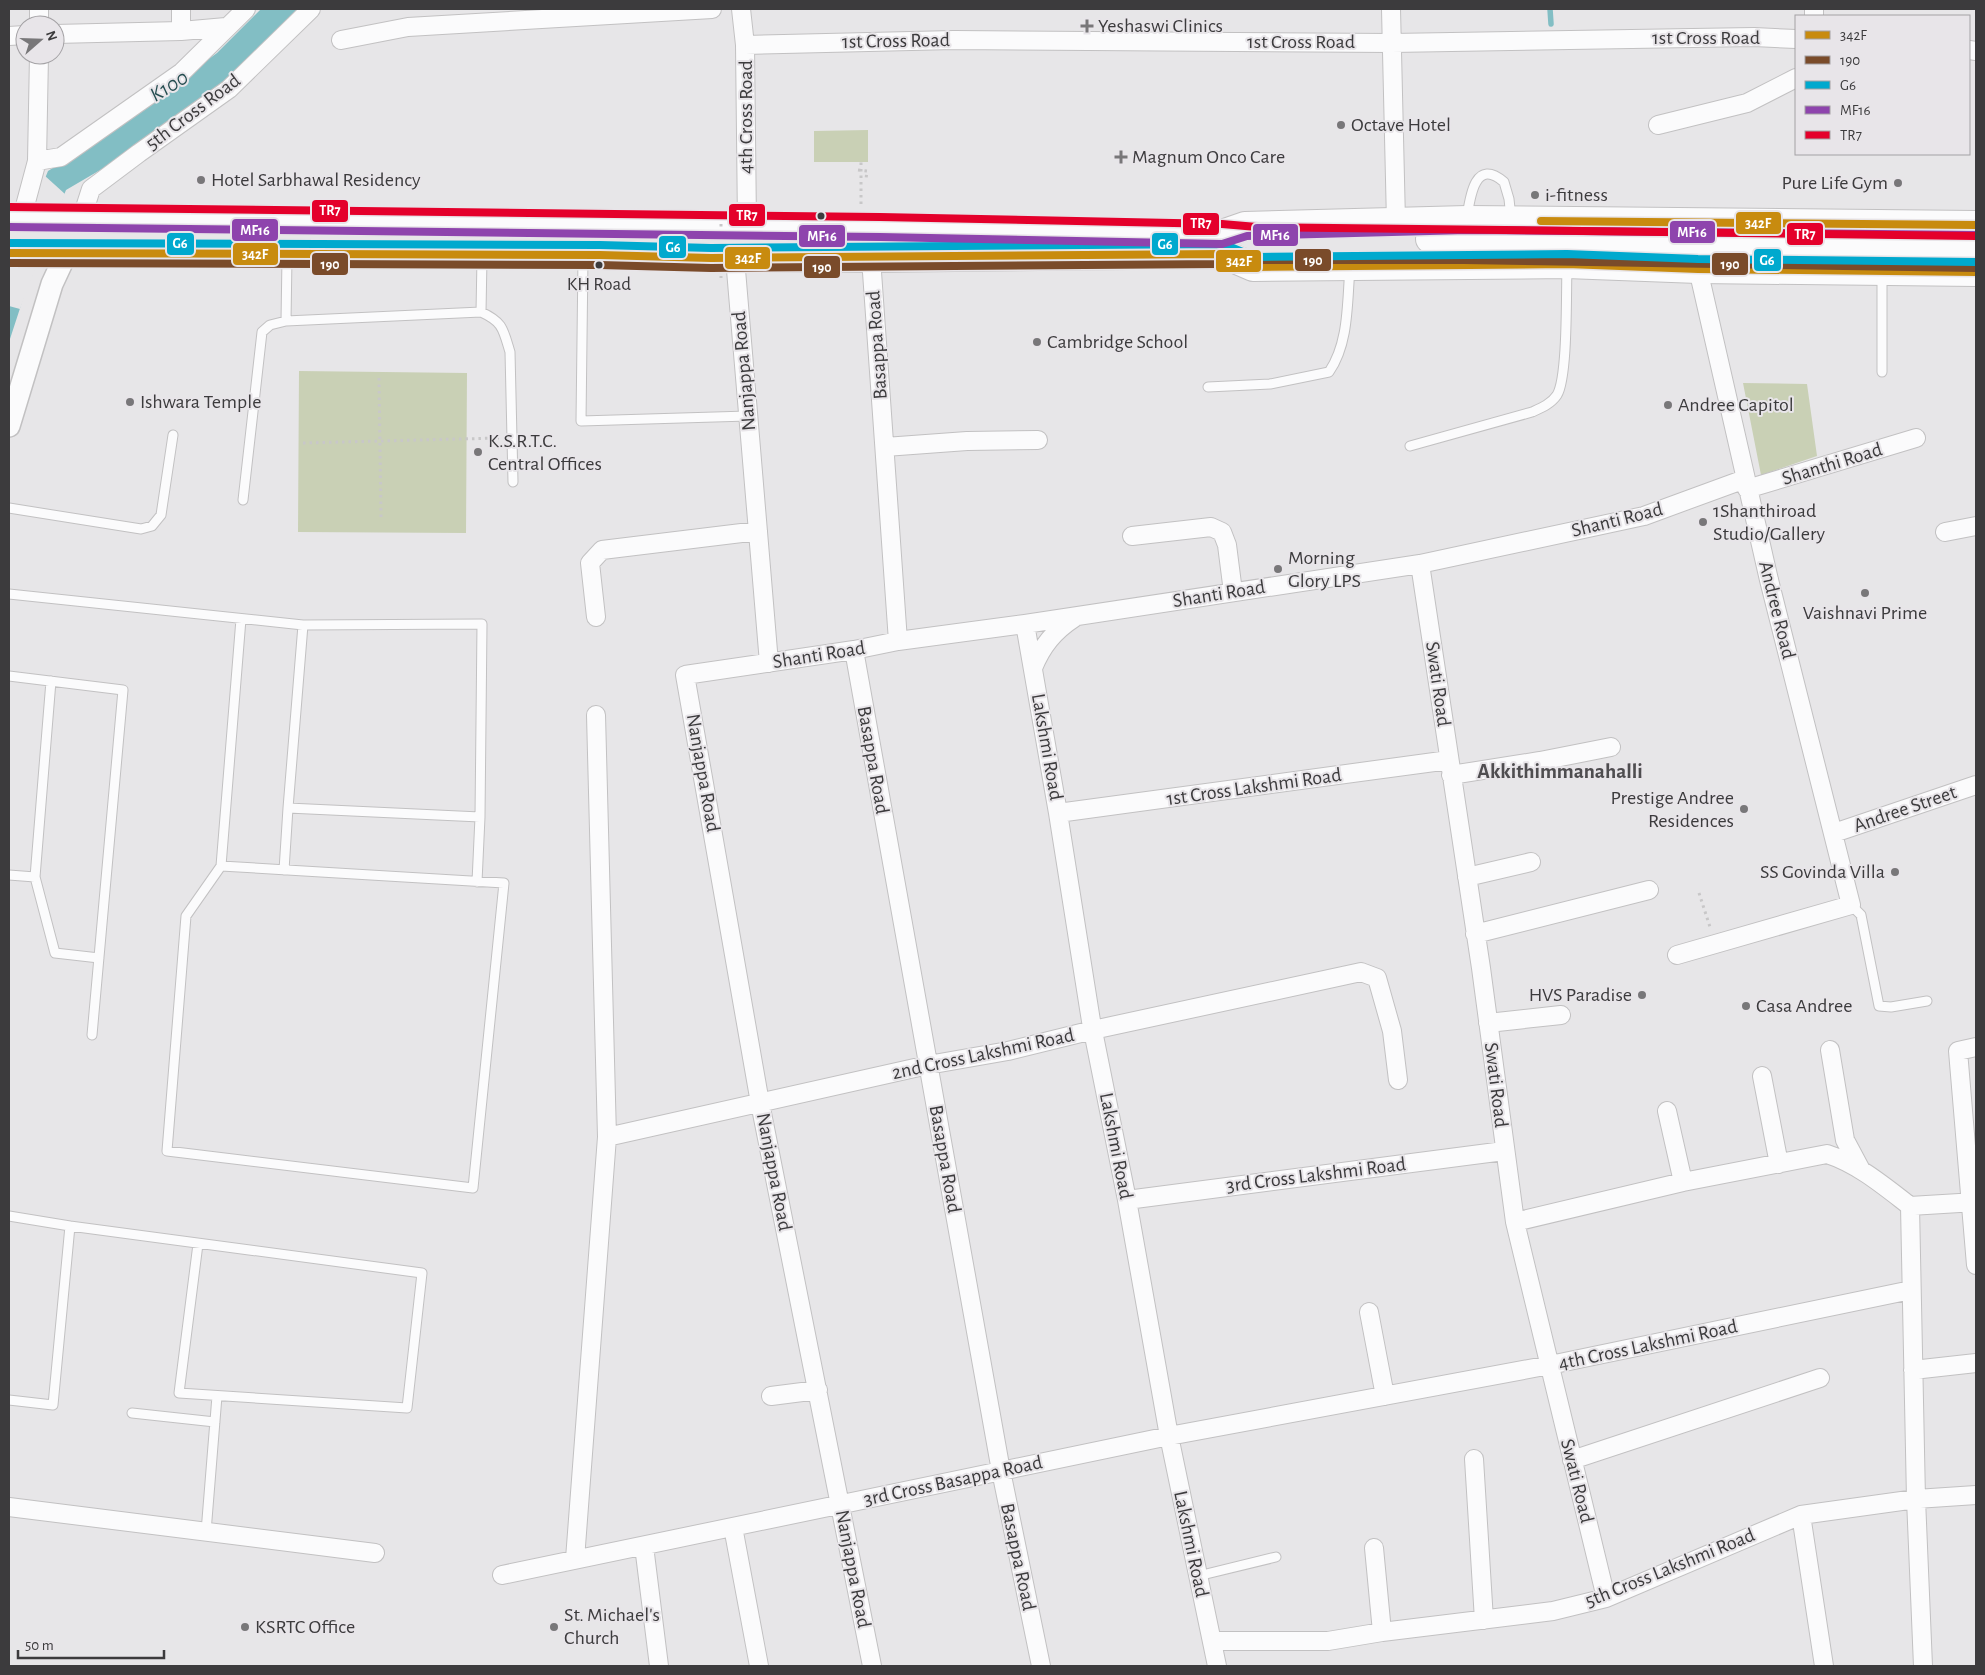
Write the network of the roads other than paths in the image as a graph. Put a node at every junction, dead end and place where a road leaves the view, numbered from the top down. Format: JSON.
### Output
{"nodes":[{"id":1,"x":181,"y":9,"type":"edge"},
{"id":2,"x":246,"y":9,"type":"edge"},
{"id":3,"x":311,"y":9,"type":"edge"},
{"id":4,"x":712,"y":9,"type":"edge"},
{"id":5,"x":741,"y":9,"type":"edge"},
{"id":6,"x":1391,"y":9,"type":"edge"},
{"id":7,"x":226,"y":27,"type":"junction"},
{"id":8,"x":181,"y":31,"type":"junction"},
{"id":9,"x":65,"y":34,"type":"edge"},
{"id":10,"x":1795,"y":39,"type":"edge"},
{"id":11,"x":341,"y":40,"type":"dead end"},
{"id":12,"x":1392,"y":43,"type":"junction"},
{"id":13,"x":745,"y":45,"type":"junction"},
{"id":14,"x":39,"y":65,"type":"edge"},
{"id":15,"x":1795,"y":78,"type":"edge"},
{"id":16,"x":1658,"y":126,"type":"dead end"},
{"id":17,"x":37,"y":161,"type":"junction"},
{"id":18,"x":19,"y":217,"type":"edge"},
{"id":19,"x":69,"y":217,"type":"junction"},
{"id":20,"x":1467,"y":220,"type":"junction"},
{"id":21,"x":1511,"y":220,"type":"junction"},
{"id":22,"x":1396,"y":222,"type":"junction"},
{"id":23,"x":1976,"y":224,"type":"edge"},
{"id":24,"x":747,"y":226,"type":"junction"},
{"id":25,"x":1258,"y":243,"type":"junction"},
{"id":26,"x":1222,"y":244,"type":"junction"},
{"id":27,"x":1976,"y":246,"type":"edge"},
{"id":28,"x":11,"y":254,"type":"edge"},
{"id":29,"x":54,"y":254,"type":"junction"},
{"id":30,"x":287,"y":255,"type":"junction"},
{"id":31,"x":482,"y":255,"type":"junction"},
{"id":32,"x":583,"y":255,"type":"junction"},
{"id":33,"x":871,"y":258,"type":"junction"},
{"id":34,"x":1976,"y":258,"type":"edge"},
{"id":35,"x":1567,"y":264,"type":"junction"},
{"id":36,"x":1350,"y":266,"type":"junction"},
{"id":37,"x":728,"y":268,"type":"junction"},
{"id":38,"x":1698,"y":269,"type":"junction"},
{"id":39,"x":1882,"y":271,"type":"junction"},
{"id":40,"x":1976,"y":272,"type":"edge"},
{"id":41,"x":481,"y":312,"type":"junction"},
{"id":42,"x":286,"y":322,"type":"junction"},
{"id":43,"x":1882,"y":372,"type":"dead end"},
{"id":44,"x":1208,"y":387,"type":"dead end"},
{"id":45,"x":748,"y":416,"type":"junction"},
{"id":46,"x":9,"y":426,"type":"edge"},
{"id":47,"x":173,"y":436,"type":"dead end"},
{"id":48,"x":1916,"y":438,"type":"dead end"},
{"id":49,"x":1038,"y":440,"type":"dead end"},
{"id":50,"x":1410,"y":446,"type":"dead end"},
{"id":51,"x":885,"y":447,"type":"junction"},
{"id":52,"x":513,"y":482,"type":"dead end"},
{"id":53,"x":1746,"y":484,"type":"junction"},
{"id":54,"x":243,"y":500,"type":"dead end"},
{"id":55,"x":9,"y":508,"type":"edge"},
{"id":56,"x":1976,"y":526,"type":"edge"},
{"id":57,"x":758,"y":531,"type":"junction"},
{"id":58,"x":1945,"y":532,"type":"dead end"},
{"id":59,"x":1132,"y":536,"type":"dead end"},
{"id":60,"x":1420,"y":564,"type":"junction"},
{"id":61,"x":1233,"y":592,"type":"junction"},
{"id":62,"x":9,"y":594,"type":"edge"},
{"id":63,"x":1076,"y":616,"type":"junction"},
{"id":64,"x":596,"y":617,"type":"dead end"},
{"id":65,"x":241,"y":619,"type":"junction"},
{"id":66,"x":1025,"y":624,"type":"junction"},
{"id":67,"x":303,"y":625,"type":"junction"},
{"id":68,"x":898,"y":641,"type":"junction"},
{"id":69,"x":854,"y":650,"type":"junction"},
{"id":70,"x":769,"y":663,"type":"junction"},
{"id":71,"x":1033,"y":668,"type":"junction"},
{"id":72,"x":685,"y":675,"type":"joint"},
{"id":73,"x":9,"y":676,"type":"edge"},
{"id":74,"x":51,"y":681,"type":"junction"},
{"id":75,"x":596,"y":715,"type":"dead end"},
{"id":76,"x":1611,"y":747,"type":"dead end"},
{"id":77,"x":1450,"y":767,"type":"junction"},
{"id":78,"x":1976,"y":785,"type":"edge"},
{"id":79,"x":288,"y":808,"type":"junction"},
{"id":80,"x":1058,"y":813,"type":"junction"},
{"id":81,"x":480,"y":817,"type":"junction"},
{"id":82,"x":1834,"y":833,"type":"junction"},
{"id":83,"x":1531,"y":862,"type":"dead end"},
{"id":84,"x":221,"y":866,"type":"junction"},
{"id":85,"x":284,"y":870,"type":"junction"},
{"id":86,"x":9,"y":874,"type":"edge"},
{"id":87,"x":34,"y":876,"type":"junction"},
{"id":88,"x":1467,"y":877,"type":"junction"},
{"id":89,"x":477,"y":882,"type":"junction"},
{"id":90,"x":1648,"y":890,"type":"dead end"},
{"id":91,"x":1851,"y":905,"type":"junction"},
{"id":92,"x":1475,"y":934,"type":"junction"},
{"id":93,"x":1677,"y":955,"type":"dead end"},
{"id":94,"x":99,"y":958,"type":"junction"},
{"id":95,"x":1927,"y":1002,"type":"dead end"},
{"id":96,"x":1561,"y":1015,"type":"dead end"},
{"id":97,"x":1488,"y":1024,"type":"junction"},
{"id":98,"x":1093,"y":1030,"type":"junction"},
{"id":99,"x":92,"y":1035,"type":"dead end"},
{"id":100,"x":1976,"y":1047,"type":"edge"},
{"id":101,"x":1830,"y":1050,"type":"dead end"},
{"id":102,"x":928,"y":1065,"type":"junction"},
{"id":103,"x":1762,"y":1076,"type":"dead end"},
{"id":104,"x":1398,"y":1080,"type":"dead end"},
{"id":105,"x":760,"y":1102,"type":"junction"},
{"id":106,"x":1667,"y":1111,"type":"dead end"},
{"id":107,"x":607,"y":1137,"type":"junction"},
{"id":108,"x":1504,"y":1151,"type":"junction"},
{"id":109,"x":1780,"y":1164,"type":"junction"},
{"id":110,"x":1861,"y":1170,"type":"junction"},
{"id":111,"x":1684,"y":1182,"type":"junction"},
{"id":112,"x":1127,"y":1200,"type":"junction"},
{"id":113,"x":1974,"y":1202,"type":"edge"},
{"id":114,"x":1910,"y":1206,"type":"junction"},
{"id":115,"x":9,"y":1216,"type":"edge"},
{"id":116,"x":1515,"y":1222,"type":"junction"},
{"id":117,"x":70,"y":1226,"type":"junction"},
{"id":118,"x":198,"y":1244,"type":"junction"},
{"id":119,"x":1976,"y":1265,"type":"edge"},
{"id":120,"x":1912,"y":1290,"type":"junction"},
{"id":121,"x":1369,"y":1312,"type":"dead end"},
{"id":122,"x":1976,"y":1363,"type":"edge"},
{"id":123,"x":1550,"y":1365,"type":"junction"},
{"id":124,"x":1914,"y":1370,"type":"junction"},
{"id":125,"x":1820,"y":1378,"type":"dead end"},
{"id":126,"x":818,"y":1390,"type":"junction"},
{"id":127,"x":217,"y":1396,"type":"junction"},
{"id":128,"x":771,"y":1396,"type":"dead end"},
{"id":129,"x":1385,"y":1396,"type":"junction"},
{"id":130,"x":9,"y":1400,"type":"edge"},
{"id":131,"x":132,"y":1413,"type":"dead end"},
{"id":132,"x":215,"y":1422,"type":"junction"},
{"id":133,"x":1169,"y":1436,"type":"junction"},
{"id":134,"x":1474,"y":1459,"type":"dead end"},
{"id":135,"x":1572,"y":1460,"type":"junction"},
{"id":136,"x":1001,"y":1471,"type":"junction"},
{"id":137,"x":1976,"y":1495,"type":"edge"},
{"id":138,"x":1916,"y":1499,"type":"junction"},
{"id":139,"x":841,"y":1504,"type":"junction"},
{"id":140,"x":9,"y":1506,"type":"edge"},
{"id":141,"x":1801,"y":1515,"type":"junction"},
{"id":142,"x":733,"y":1527,"type":"junction"},
{"id":143,"x":206,"y":1532,"type":"junction"},
{"id":144,"x":644,"y":1546,"type":"junction"},
{"id":145,"x":1374,"y":1548,"type":"dead end"},
{"id":146,"x":376,"y":1553,"type":"dead end"},
{"id":147,"x":1276,"y":1557,"type":"dead end"},
{"id":148,"x":576,"y":1559,"type":"junction"},
{"id":149,"x":502,"y":1575,"type":"dead end"},
{"id":150,"x":1198,"y":1576,"type":"junction"},
{"id":151,"x":1606,"y":1598,"type":"junction"},
{"id":152,"x":1484,"y":1620,"type":"junction"},
{"id":153,"x":1382,"y":1632,"type":"junction"},
{"id":154,"x":1212,"y":1641,"type":"junction"},
{"id":155,"x":659,"y":1666,"type":"edge"},
{"id":156,"x":759,"y":1666,"type":"edge"},
{"id":157,"x":872,"y":1666,"type":"edge"},
{"id":158,"x":1041,"y":1666,"type":"edge"},
{"id":159,"x":1217,"y":1666,"type":"edge"},
{"id":160,"x":1824,"y":1666,"type":"edge"},
{"id":161,"x":1923,"y":1666,"type":"edge"}],
"edges":[{"from":1,"to":8,"type":"street"},
{"from":2,"to":7,"type":"street"},
{"from":3,"to":19,"type":"street","name":"5th Cross Road"},
{"from":4,"to":11,"type":"street"},
{"from":5,"to":13,"type":"street","name":"4th Cross Road"},
{"from":6,"to":12,"type":"street"},
{"from":7,"to":8,"type":"street"},
{"from":7,"to":17,"type":"street"},
{"from":8,"to":9,"type":"street"},
{"from":10,"to":12,"type":"street","name":"1st Cross Road"},
{"from":12,"to":13,"type":"street","name":"1st Cross Road"},
{"from":12,"to":22,"type":"street"},
{"from":13,"to":24,"type":"street","name":"4th Cross Road"},
{"from":14,"to":17,"type":"street"},
{"from":15,"to":16,"type":"street"},
{"from":17,"to":18,"type":"street"},
{"from":18,"to":19,"type":"main road"},
{"from":19,"to":24,"type":"main road"},
{"from":20,"to":21,"type":"main road"},
{"from":20,"to":21,"type":"lane"},
{"from":20,"to":22,"type":"main road"},
{"from":21,"to":23,"type":"main road"},
{"from":22,"to":26,"type":"main road"},
{"from":24,"to":26,"type":"main road"},
{"from":25,"to":26,"type":"main road"},
{"from":25,"to":27,"type":"main road"},
{"from":25,"to":34,"type":"main road"},
{"from":26,"to":33,"type":"main road"},
{"from":26,"to":36,"type":"main road"},
{"from":28,"to":29,"type":"main road"},
{"from":29,"to":30,"type":"main road"},
{"from":29,"to":46,"type":"street"},
{"from":30,"to":31,"type":"main road"},
{"from":30,"to":42,"type":"lane"},
{"from":31,"to":32,"type":"main road"},
{"from":31,"to":41,"type":"lane"},
{"from":32,"to":37,"type":"main road"},
{"from":32,"to":45,"type":"lane"},
{"from":33,"to":37,"type":"main road"},
{"from":33,"to":51,"type":"street","name":"Basappa Road"},
{"from":35,"to":36,"type":"main road"},
{"from":35,"to":38,"type":"main road"},
{"from":35,"to":50,"type":"lane"},
{"from":36,"to":44,"type":"lane"},
{"from":37,"to":45,"type":"street","name":"Nanjappa Road"},
{"from":38,"to":39,"type":"main road"},
{"from":38,"to":53,"type":"street","name":"Andree Road"},
{"from":39,"to":40,"type":"main road"},
{"from":39,"to":43,"type":"lane"},
{"from":41,"to":42,"type":"lane"},
{"from":41,"to":52,"type":"lane"},
{"from":42,"to":54,"type":"lane"},
{"from":45,"to":57,"type":"street","name":"Nanjappa Road"},
{"from":47,"to":55,"type":"lane"},
{"from":48,"to":53,"type":"street","name":"Shanthi Road"},
{"from":49,"to":51,"type":"street"},
{"from":51,"to":68,"type":"street","name":"Basappa Road"},
{"from":53,"to":60,"type":"street","name":"Shanti Road"},
{"from":53,"to":82,"type":"street","name":"Andree Road"},
{"from":56,"to":58,"type":"street"},
{"from":57,"to":64,"type":"street"},
{"from":57,"to":70,"type":"street","name":"Nanjappa Road"},
{"from":59,"to":61,"type":"street"},
{"from":60,"to":61,"type":"street","name":"Shanti Road"},
{"from":60,"to":77,"type":"street","name":"Swati Road"},
{"from":61,"to":63,"type":"street","name":"Shanti Road"},
{"from":62,"to":65,"type":"lane"},
{"from":63,"to":66,"type":"street","name":"Shanti Road"},
{"from":63,"to":71,"type":"street"},
{"from":65,"to":67,"type":"lane"},
{"from":65,"to":84,"type":"lane"},
{"from":66,"to":68,"type":"street","name":"Shanti Road"},
{"from":66,"to":71,"type":"street","name":"Lakshmi Road"},
{"from":67,"to":79,"type":"lane"},
{"from":67,"to":81,"type":"lane"},
{"from":68,"to":69,"type":"street","name":"Shanti Road"},
{"from":69,"to":70,"type":"street","name":"Shanti Road"},
{"from":69,"to":102,"type":"street","name":"Basappa Road"},
{"from":70,"to":72,"type":"street","name":"Shanti Road"},
{"from":71,"to":80,"type":"street","name":"Lakshmi Road"},
{"from":72,"to":105,"type":"street","name":"Nanjappa Road"},
{"from":73,"to":74,"type":"lane"},
{"from":74,"to":87,"type":"lane"},
{"from":74,"to":94,"type":"lane"},
{"from":75,"to":107,"type":"street"},
{"from":76,"to":77,"type":"street","name":"1st Cross Lakshmi Road"},
{"from":77,"to":80,"type":"street","name":"1st Cross Lakshmi Road"},
{"from":77,"to":88,"type":"street","name":"Swati Road"},
{"from":78,"to":82,"type":"street","name":"Andree Street"},
{"from":79,"to":81,"type":"lane"},
{"from":79,"to":85,"type":"lane"},
{"from":80,"to":98,"type":"street","name":"Lakshmi Road"},
{"from":81,"to":89,"type":"lane"},
{"from":82,"to":91,"type":"street","name":"Andree Road"},
{"from":83,"to":88,"type":"street"},
{"from":84,"to":85,"type":"lane"},
{"from":84,"to":89,"type":"lane"},
{"from":85,"to":89,"type":"lane"},
{"from":86,"to":87,"type":"lane"},
{"from":87,"to":94,"type":"lane"},
{"from":88,"to":92,"type":"street","name":"Swati Road"},
{"from":90,"to":92,"type":"street"},
{"from":91,"to":93,"type":"street"},
{"from":91,"to":95,"type":"lane"},
{"from":92,"to":97,"type":"street","name":"Swati Road"},
{"from":94,"to":99,"type":"lane"},
{"from":96,"to":97,"type":"street"},
{"from":97,"to":108,"type":"street","name":"Swati Road"},
{"from":98,"to":102,"type":"street","name":"2nd Cross Lakshmi Road"},
{"from":98,"to":104,"type":"street","name":"2nd Cross Lakshmi Road"},
{"from":98,"to":112,"type":"street","name":"Lakshmi Road"},
{"from":100,"to":113,"type":"street"},
{"from":101,"to":110,"type":"street"},
{"from":102,"to":105,"type":"street","name":"2nd Cross Lakshmi Road"},
{"from":102,"to":136,"type":"street","name":"Basappa Road"},
{"from":103,"to":109,"type":"street"},
{"from":105,"to":107,"type":"street","name":"2nd Cross Lakshmi Road"},
{"from":105,"to":126,"type":"street","name":"Nanjappa Road"},
{"from":106,"to":111,"type":"street"},
{"from":107,"to":148,"type":"street"},
{"from":108,"to":112,"type":"street","name":"3rd Cross Lakshmi Road"},
{"from":108,"to":116,"type":"street","name":"Swati Road"},
{"from":109,"to":110,"type":"street"},
{"from":109,"to":111,"type":"street"},
{"from":110,"to":114,"type":"street"},
{"from":111,"to":116,"type":"street"},
{"from":112,"to":133,"type":"street","name":"Lakshmi Road"},
{"from":113,"to":114,"type":"street"},
{"from":113,"to":119,"type":"street"},
{"from":114,"to":120,"type":"street"},
{"from":115,"to":117,"type":"lane"},
{"from":116,"to":123,"type":"street","name":"Swati Road"},
{"from":117,"to":118,"type":"lane"},
{"from":117,"to":130,"type":"lane"},
{"from":118,"to":127,"type":"lane"},
{"from":118,"to":127,"type":"lane"},
{"from":120,"to":123,"type":"street","name":"4th Cross Lakshmi Road"},
{"from":120,"to":124,"type":"street"},
{"from":121,"to":129,"type":"street"},
{"from":122,"to":124,"type":"street"},
{"from":123,"to":129,"type":"street","name":"4th Cross Lakshmi Road"},
{"from":123,"to":135,"type":"street","name":"Swati Road"},
{"from":124,"to":138,"type":"street"},
{"from":125,"to":135,"type":"street"},
{"from":126,"to":128,"type":"street"},
{"from":126,"to":139,"type":"street","name":"Nanjappa Road"},
{"from":127,"to":132,"type":"lane"},
{"from":129,"to":133,"type":"street","name":"4th Cross Lakshmi Road"},
{"from":131,"to":132,"type":"lane"},
{"from":132,"to":143,"type":"lane"},
{"from":133,"to":136,"type":"street","name":"3rd Cross Basappa Road"},
{"from":133,"to":150,"type":"street","name":"Lakshmi Road"},
{"from":134,"to":152,"type":"street"},
{"from":135,"to":151,"type":"street","name":"Swati Road"},
{"from":136,"to":139,"type":"street","name":"3rd Cross Basappa Road"},
{"from":136,"to":158,"type":"street","name":"Basappa Road"},
{"from":137,"to":138,"type":"street","name":"5th Cross Lakshmi Road"},
{"from":138,"to":141,"type":"street","name":"5th Cross Lakshmi Road"},
{"from":138,"to":161,"type":"street"},
{"from":139,"to":142,"type":"street","name":"3rd Cross Basappa Road"},
{"from":139,"to":157,"type":"street","name":"Nanjappa Road"},
{"from":140,"to":143,"type":"street"},
{"from":141,"to":151,"type":"street","name":"5th Cross Lakshmi Road"},
{"from":141,"to":160,"type":"street"},
{"from":142,"to":144,"type":"street","name":"3rd Cross Basappa Road"},
{"from":142,"to":156,"type":"street"},
{"from":143,"to":146,"type":"street"},
{"from":144,"to":148,"type":"street","name":"3rd Cross Basappa Road"},
{"from":144,"to":155,"type":"street"},
{"from":145,"to":153,"type":"street"},
{"from":147,"to":150,"type":"lane"},
{"from":148,"to":149,"type":"street","name":"3rd Cross Basappa Road"},
{"from":150,"to":154,"type":"street","name":"Lakshmi Road"},
{"from":151,"to":152,"type":"street","name":"5th Cross Lakshmi Road"},
{"from":152,"to":153,"type":"street","name":"5th Cross Lakshmi Road"},
{"from":153,"to":154,"type":"street","name":"5th Cross Lakshmi Road"},
{"from":154,"to":159,"type":"street","name":"Lakshmi Road"}]}
